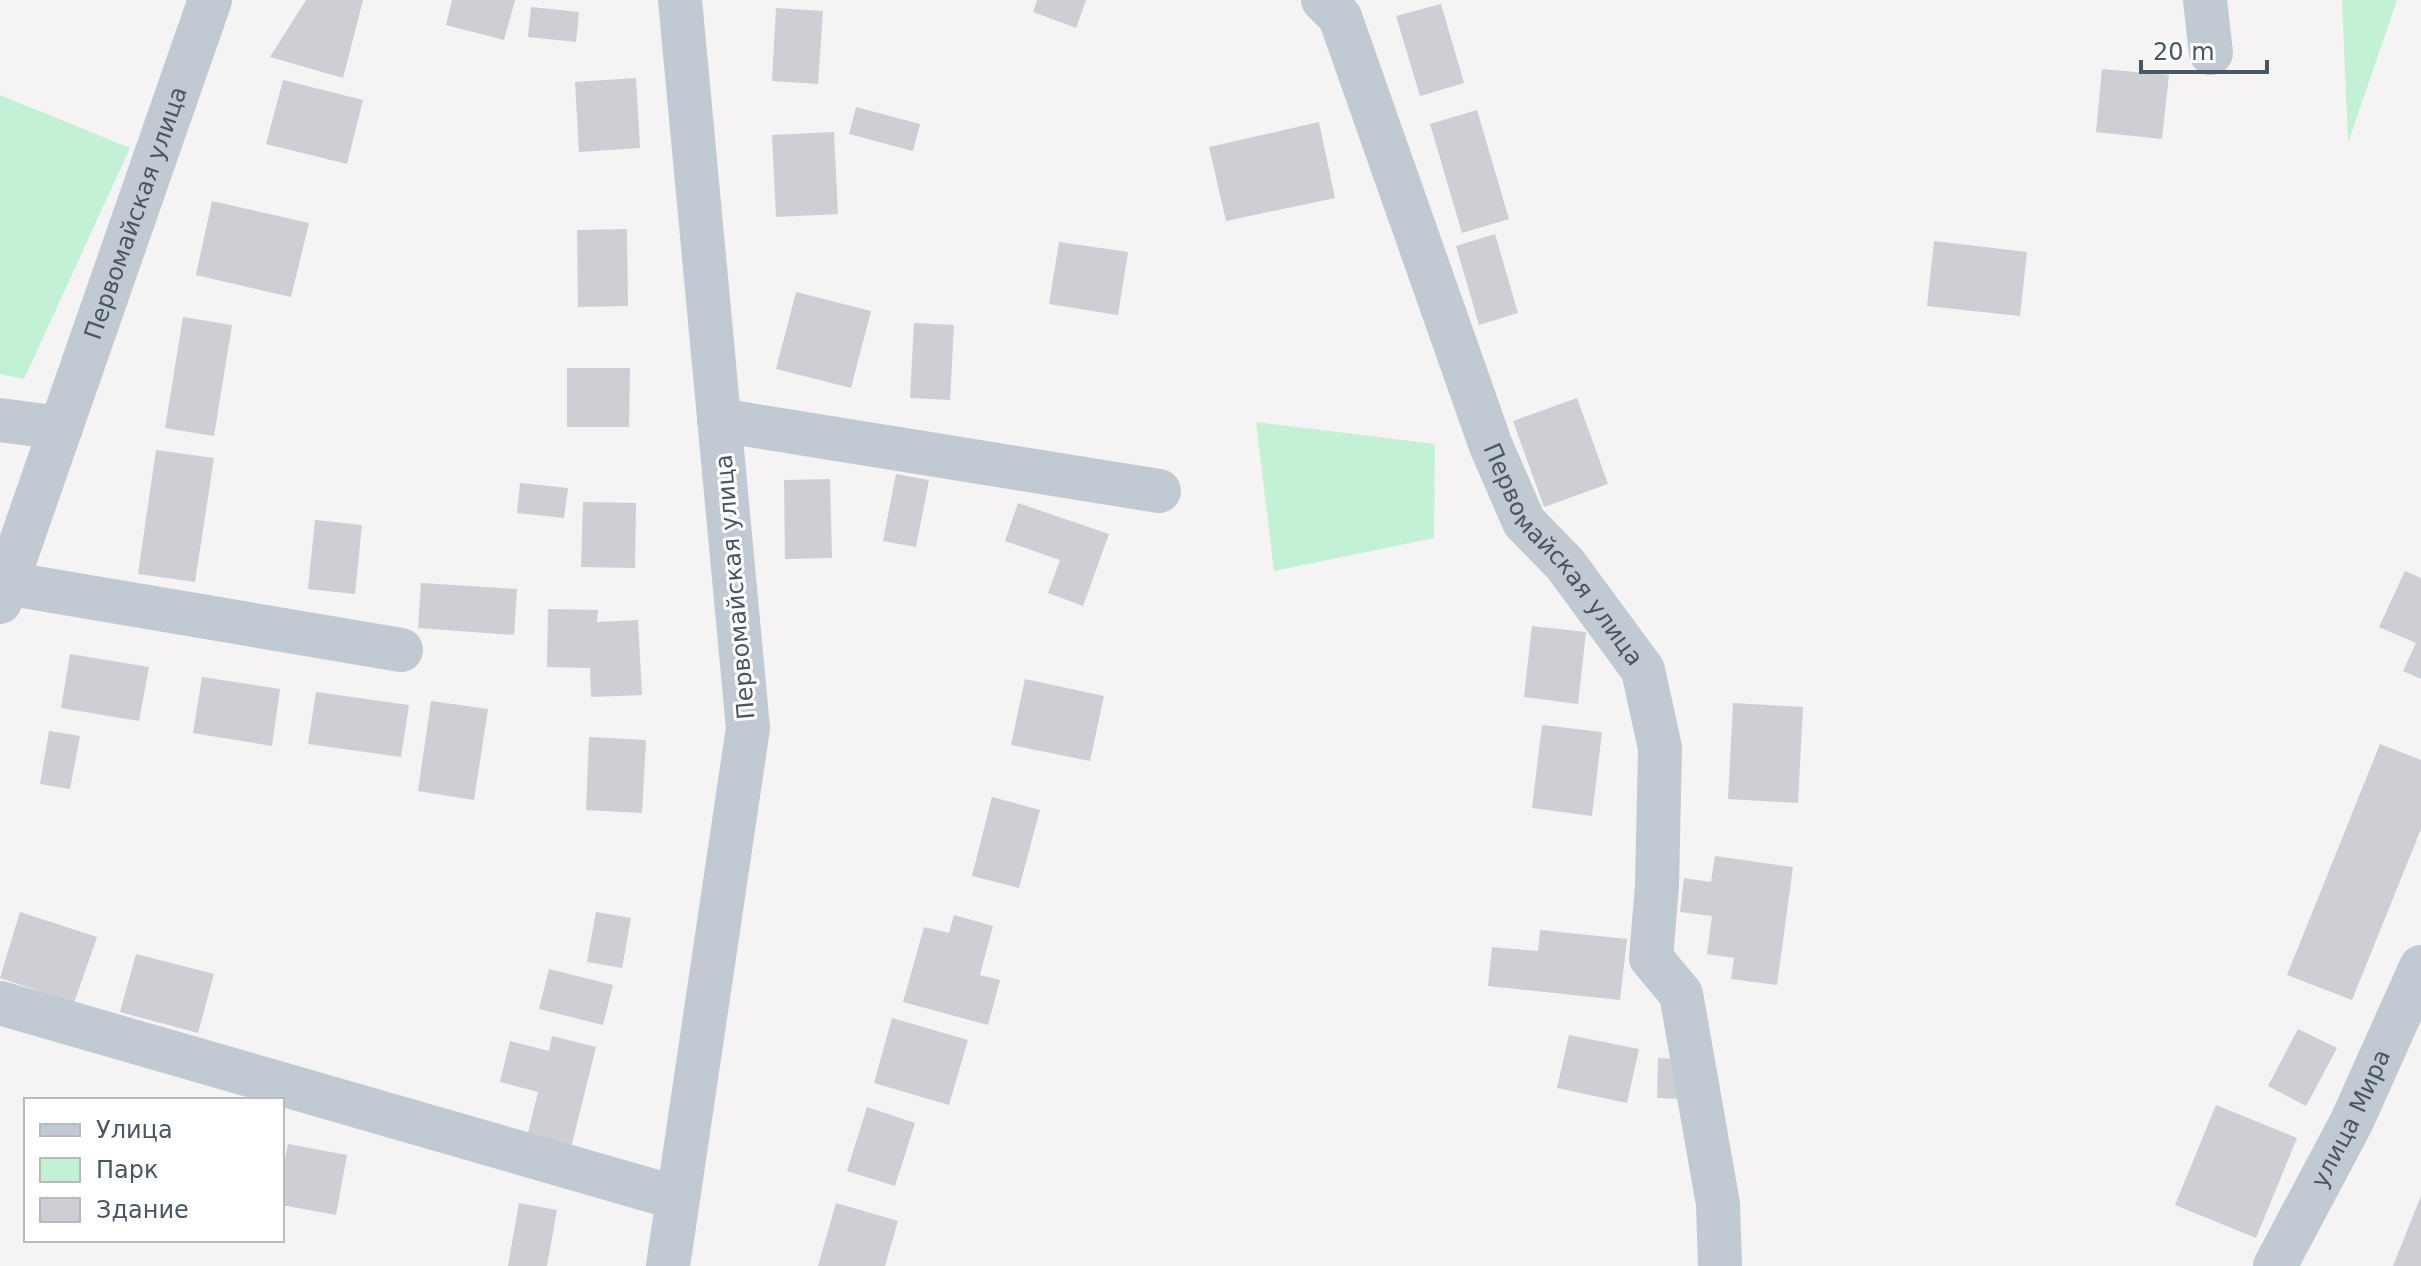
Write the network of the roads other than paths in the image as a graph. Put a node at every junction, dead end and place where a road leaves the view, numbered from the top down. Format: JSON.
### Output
{"nodes":[{"id":1,"x":210,"y":0,"type":"edge"},
{"id":2,"x":680,"y":0,"type":"edge"},
{"id":3,"x":1323,"y":0,"type":"edge"},
{"id":4,"x":2205,"y":0,"type":"edge"},
{"id":5,"x":2211,"y":53,"type":"dead end"},
{"id":6,"x":0,"y":420,"type":"edge"},
{"id":7,"x":719,"y":420,"type":"junction"},
{"id":8,"x":61,"y":428,"type":"junction"},
{"id":9,"x":1159,"y":491,"type":"dead end"},
{"id":10,"x":3,"y":592,"type":"edge"},
{"id":11,"x":401,"y":650,"type":"dead end"},
{"id":12,"x":2421,"y":967,"type":"edge"},
{"id":13,"x":0,"y":1003,"type":"edge"},
{"id":14,"x":677,"y":1198,"type":"junction"},
{"id":15,"x":668,"y":1266,"type":"edge"},
{"id":16,"x":1720,"y":1266,"type":"edge"},
{"id":17,"x":2275,"y":1266,"type":"edge"}],
"edges":[{"from":1,"to":8,"type":"street","name":"Первомайская улица"},
{"from":2,"to":7,"type":"street","name":"Первомайская улица"},
{"from":3,"to":16,"type":"street","name":"Первомайская улица"},
{"from":4,"to":5,"type":"street"},
{"from":6,"to":8,"type":"street"},
{"from":7,"to":9,"type":"street"},
{"from":7,"to":14,"type":"street","name":"Первомайская улица"},
{"from":8,"to":10,"type":"street","name":"Первомайская улица"},
{"from":10,"to":11,"type":"street"},
{"from":12,"to":17,"type":"street","name":"улица Мира"},
{"from":13,"to":14,"type":"street"},
{"from":14,"to":15,"type":"street","name":"Первомайская улица"}]}
